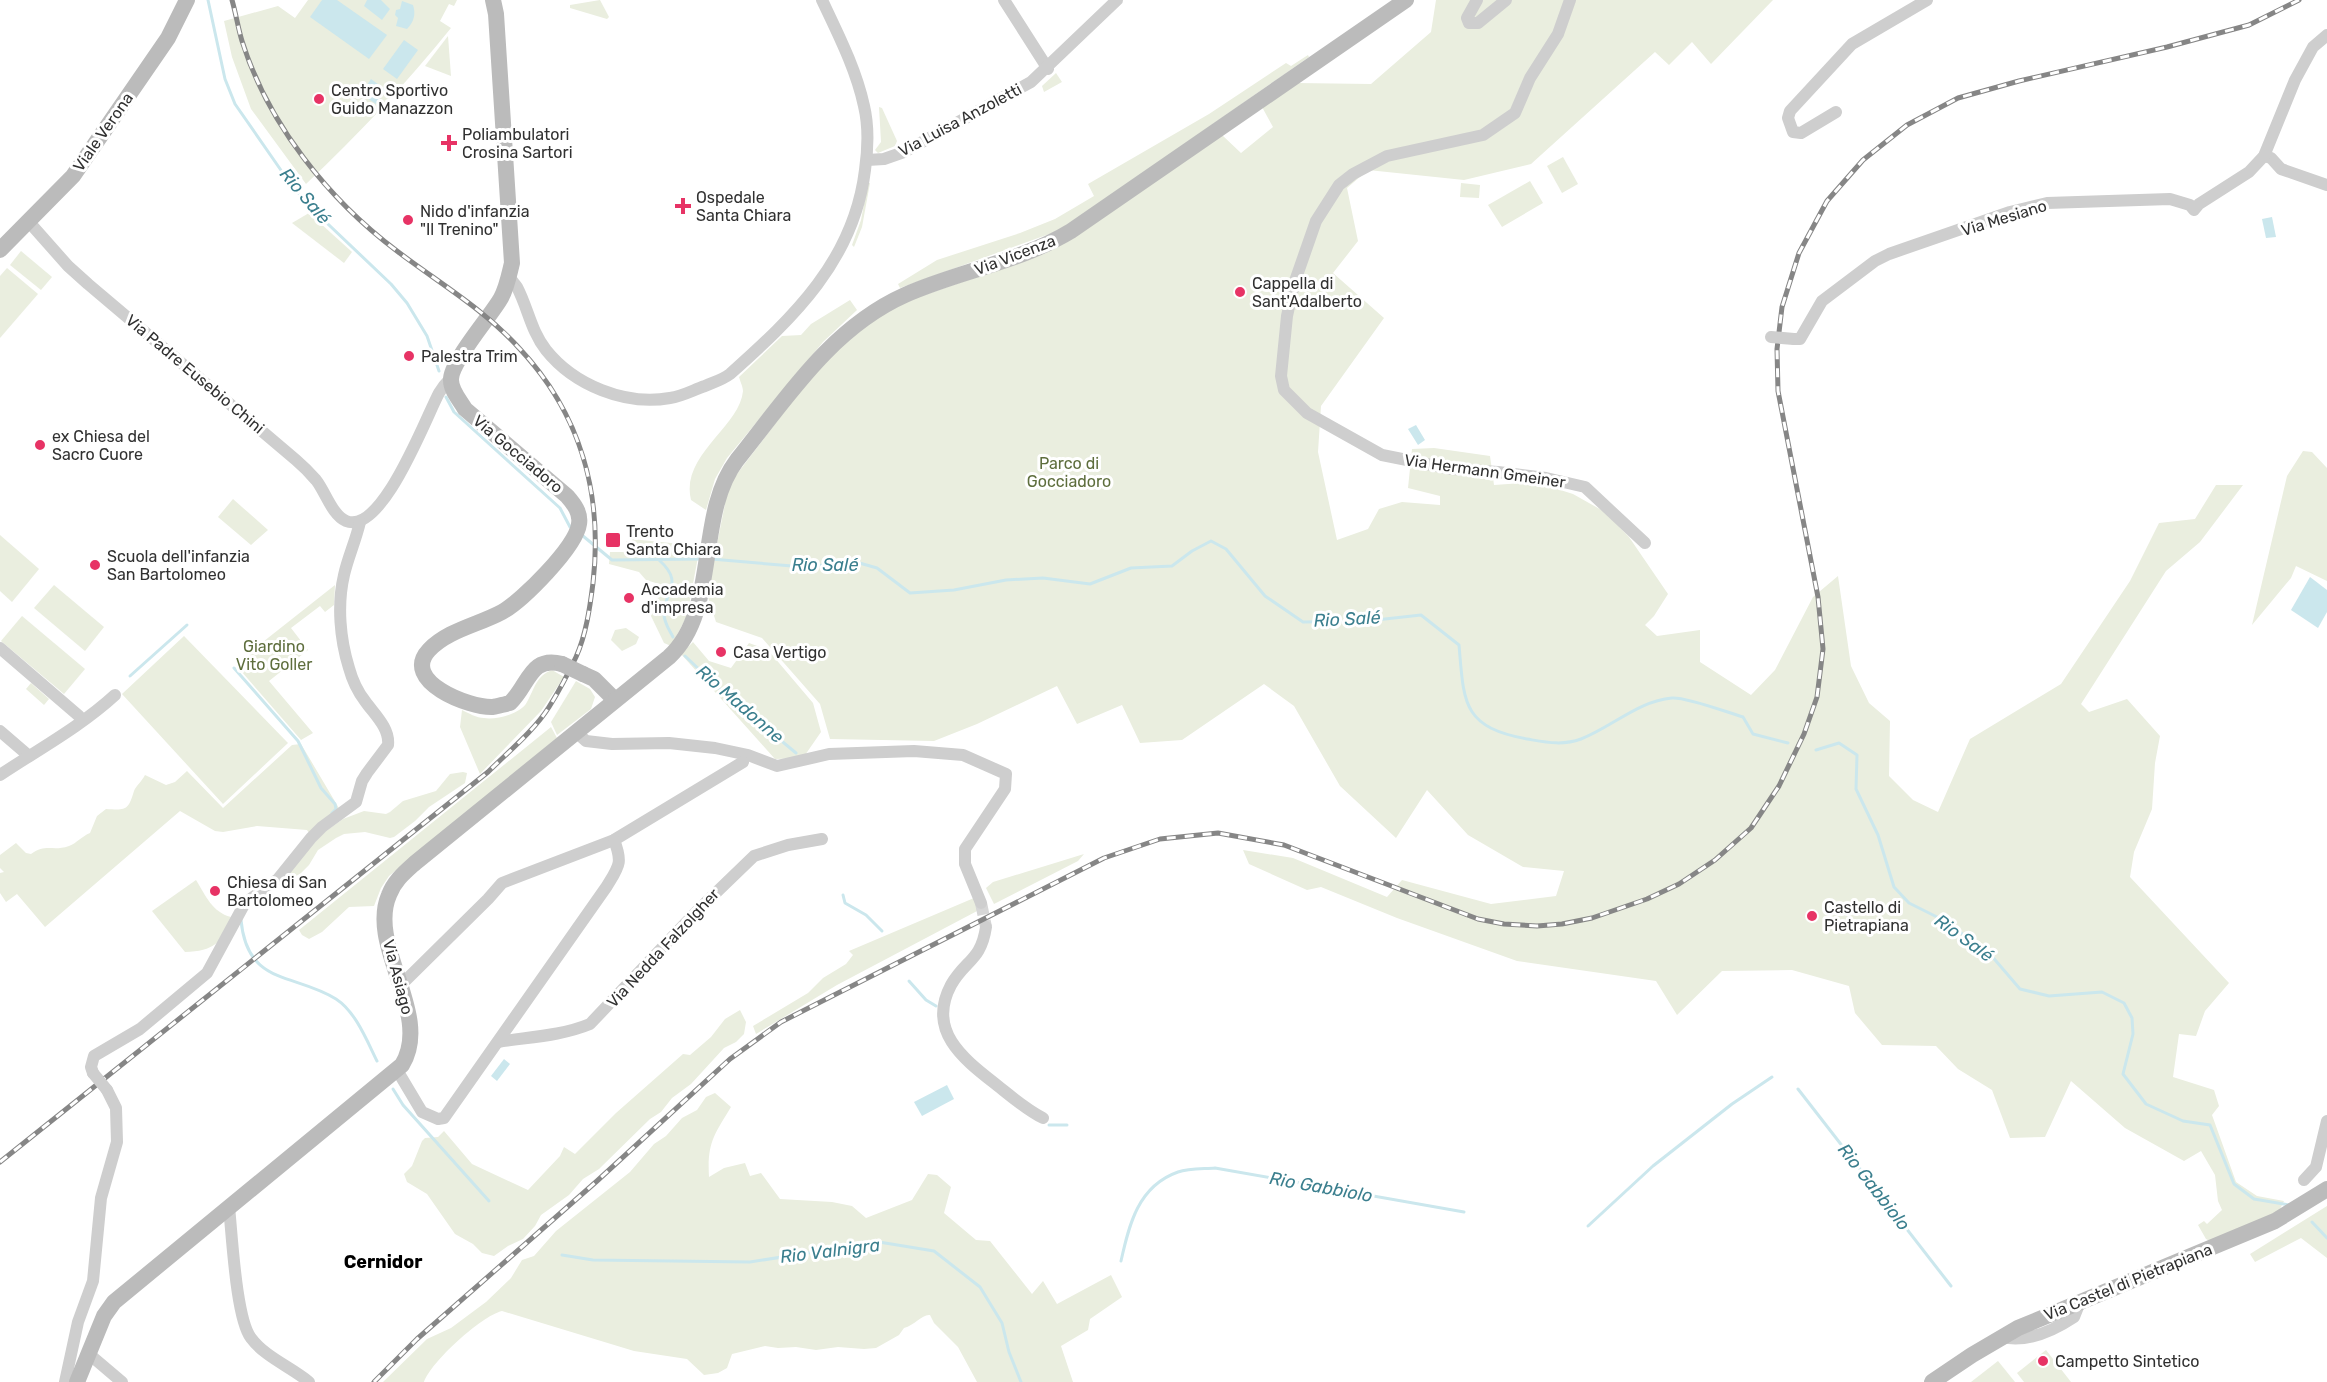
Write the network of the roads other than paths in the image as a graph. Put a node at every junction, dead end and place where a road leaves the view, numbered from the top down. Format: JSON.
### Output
{"nodes":[{"id":1,"x":187,"y":0,"type":"edge"},
{"id":2,"x":822,"y":0,"type":"edge"},
{"id":3,"x":1004,"y":0,"type":"edge"},
{"id":4,"x":1117,"y":0,"type":"edge"},
{"id":5,"x":1406,"y":0,"type":"edge"},
{"id":6,"x":1477,"y":0,"type":"edge"},
{"id":7,"x":1506,"y":0,"type":"edge"},
{"id":8,"x":1570,"y":0,"type":"edge"},
{"id":9,"x":1927,"y":0,"type":"edge"},
{"id":10,"x":498,"y":5,"type":"edge"},
{"id":11,"x":2327,"y":35,"type":"edge"},
{"id":12,"x":1048,"y":69,"type":"junction"},
{"id":13,"x":1836,"y":112,"type":"dead end"},
{"id":14,"x":2264,"y":156,"type":"junction"},
{"id":15,"x":867,"y":160,"type":"junction"},
{"id":16,"x":2327,"y":185,"type":"edge"},
{"id":17,"x":29,"y":222,"type":"junction"},
{"id":18,"x":0,"y":250,"type":"edge"},
{"id":19,"x":509,"y":276,"type":"junction"},
{"id":20,"x":1770,"y":337,"type":"dead end"},
{"id":21,"x":450,"y":379,"type":"junction"},
{"id":22,"x":360,"y":522,"type":"junction"},
{"id":23,"x":1645,"y":543,"type":"dead end"},
{"id":24,"x":705,"y":566,"type":"joint"},
{"id":25,"x":0,"y":648,"type":"edge"},
{"id":26,"x":115,"y":695,"type":"dead end"},
{"id":27,"x":615,"y":700,"type":"junction"},
{"id":28,"x":79,"y":716,"type":"dead end"},
{"id":29,"x":0,"y":730,"type":"edge"},
{"id":30,"x":576,"y":732,"type":"junction"},
{"id":31,"x":29,"y":756,"type":"junction"},
{"id":32,"x":743,"y":762,"type":"dead end"},
{"id":33,"x":0,"y":775,"type":"edge"},
{"id":34,"x":822,"y":838,"type":"dead end"},
{"id":35,"x":614,"y":840,"type":"junction"},
{"id":36,"x":981,"y":903,"type":"tunnel mouth"},
{"id":37,"x":986,"y":927,"type":"tunnel mouth"},
{"id":38,"x":399,"y":983,"type":"junction"},
{"id":39,"x":498,"y":1042,"type":"junction"},
{"id":40,"x":398,"y":1070,"type":"junction"},
{"id":41,"x":1043,"y":1119,"type":"dead end"},
{"id":42,"x":2327,"y":1121,"type":"edge"},
{"id":43,"x":2304,"y":1180,"type":"dead end"},
{"id":44,"x":2327,"y":1189,"type":"edge"},
{"id":45,"x":230,"y":1207,"type":"junction"},
{"id":46,"x":89,"y":1354,"type":"junction"},
{"id":47,"x":65,"y":1382,"type":"edge"},
{"id":48,"x":77,"y":1382,"type":"edge"},
{"id":49,"x":122,"y":1382,"type":"edge"},
{"id":50,"x":309,"y":1382,"type":"edge"},
{"id":51,"x":1932,"y":1382,"type":"edge"}],
"edges":[{"from":1,"to":17,"type":"main road","name":"Viale Verona"},
{"from":2,"to":15,"type":"street"},
{"from":3,"to":12,"type":"street"},
{"from":4,"to":12,"type":"street","name":"Via Luisa Anzoletti"},
{"from":5,"to":24,"type":"main road","name":"Via Vicenza"},
{"from":6,"to":7,"type":"street"},
{"from":8,"to":23,"type":"street","name":"Via Hermann Gmeiner"},
{"from":9,"to":13,"type":"street"},
{"from":10,"to":19,"type":"main road"},
{"from":11,"to":14,"type":"street","name":"Via Mesiano"},
{"from":12,"to":15,"type":"street","name":"Via Luisa Anzoletti"},
{"from":14,"to":16,"type":"street"},
{"from":14,"to":20,"type":"street","name":"Via Mesiano","bridge":true},
{"from":15,"to":19,"type":"street"},
{"from":17,"to":18,"type":"main road","name":"Viale Verona"},
{"from":17,"to":22,"type":"street","name":"Via Padre Eusebio Chini"},
{"from":19,"to":21,"type":"main road"},
{"from":21,"to":22,"type":"street"},
{"from":21,"to":27,"type":"main road","name":"Via Gocciadoro","bridge":true},
{"from":22,"to":47,"type":"street","bridge":true},
{"from":24,"to":27,"type":"main road","name":"Via Asiago"},
{"from":25,"to":28,"type":"street"},
{"from":26,"to":31,"type":"street"},
{"from":27,"to":30,"type":"main road","name":"Via Asiago"},
{"from":29,"to":31,"type":"street"},
{"from":30,"to":36,"type":"street"},
{"from":30,"to":38,"type":"main road","name":"Via Asiago"},
{"from":31,"to":33,"type":"street"},
{"from":32,"to":35,"type":"street"},
{"from":34,"to":39,"type":"street","name":"Via Nedda Falzolgher"},
{"from":35,"to":38,"type":"street"},
{"from":35,"to":39,"type":"street"},
{"from":37,"to":41,"type":"street"},
{"from":38,"to":40,"type":"main road","name":"Via Asiago"},
{"from":39,"to":40,"type":"street"},
{"from":40,"to":45,"type":"main road","name":"Via Asiago"},
{"from":42,"to":43,"type":"street"},
{"from":44,"to":51,"type":"main road","name":"Via Castel di Pietrapiana"},
{"from":45,"to":46,"type":"main road","name":"Via Asiago"},
{"from":45,"to":50,"type":"street"},
{"from":46,"to":48,"type":"main road","name":"Via Asiago"},
{"from":46,"to":49,"type":"street"}]}
